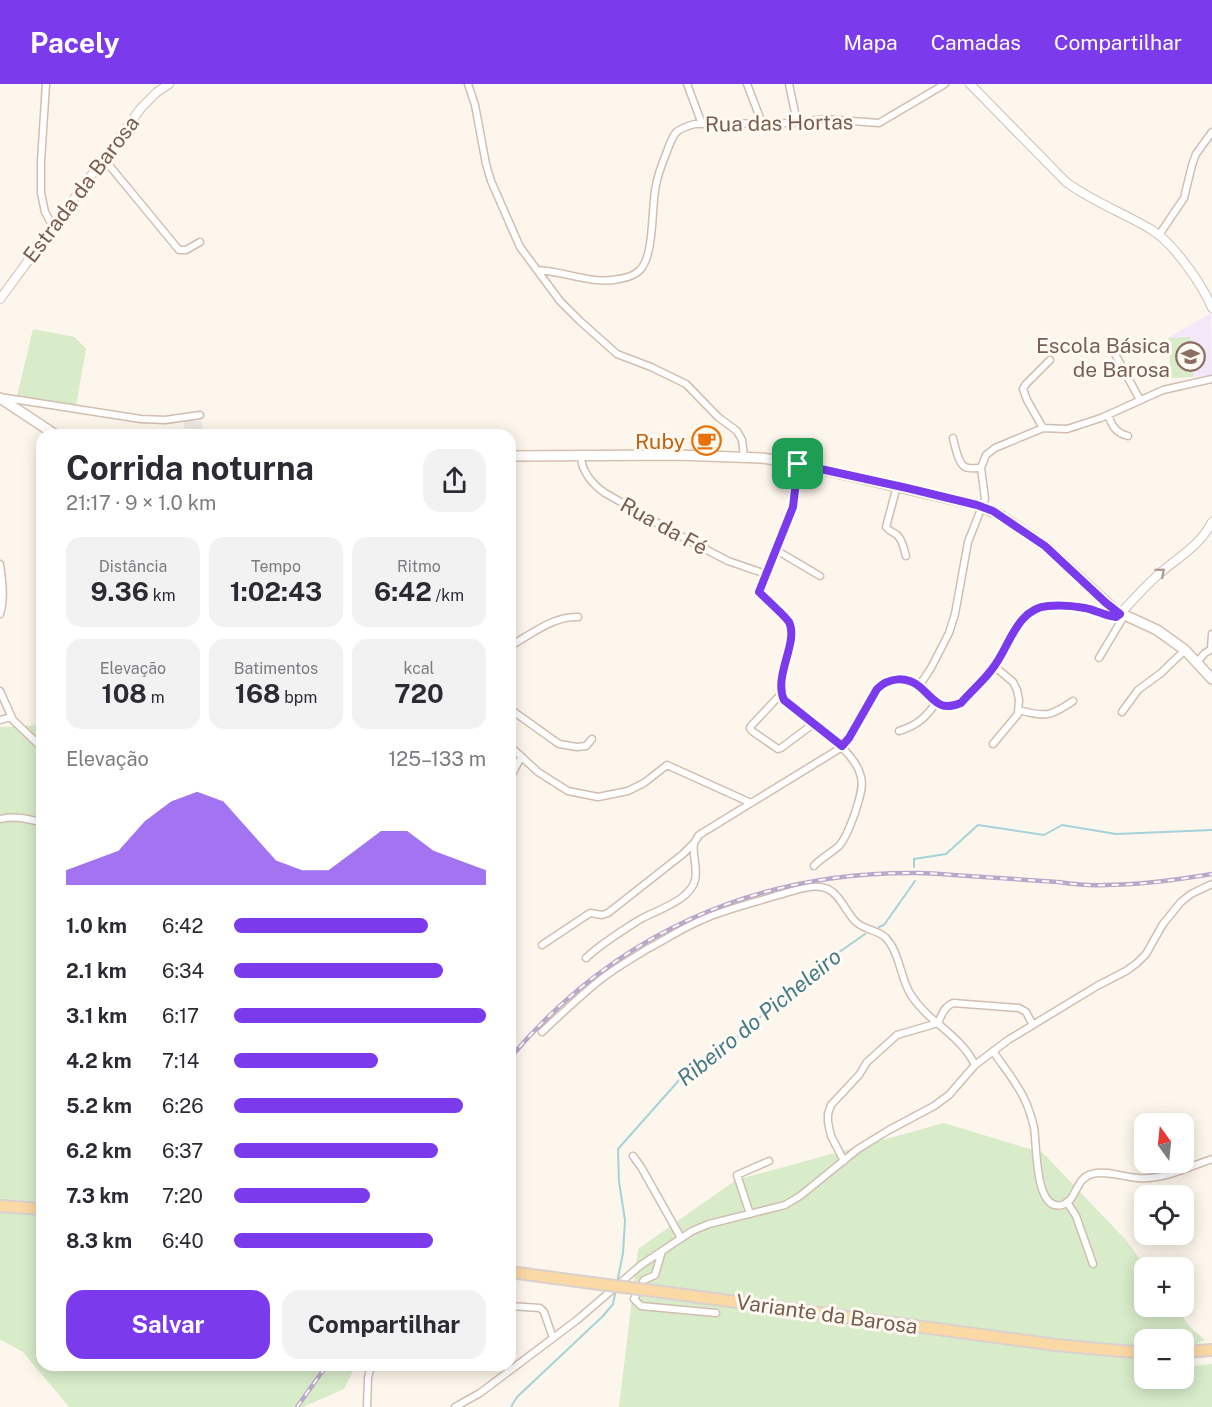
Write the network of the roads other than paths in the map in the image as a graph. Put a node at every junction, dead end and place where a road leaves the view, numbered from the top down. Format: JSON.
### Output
{"nodes":[{"id":1,"x":46,"y":84,"type":"edge"},
{"id":2,"x":169,"y":84,"type":"edge"},
{"id":3,"x":468,"y":84,"type":"edge"},
{"id":4,"x":687,"y":84,"type":"edge"},
{"id":5,"x":747,"y":84,"type":"edge"},
{"id":6,"x":789,"y":84,"type":"edge"},
{"id":7,"x":945,"y":84,"type":"edge"},
{"id":8,"x":970,"y":84,"type":"edge"},
{"id":9,"x":797,"y":122,"type":"junction"},
{"id":10,"x":762,"y":123,"type":"junction"},
{"id":11,"x":702,"y":124,"type":"junction"},
{"id":12,"x":1212,"y":132,"type":"edge"},
{"id":13,"x":104,"y":159,"type":"junction"},
{"id":14,"x":53,"y":227,"type":"junction"},
{"id":15,"x":1159,"y":234,"type":"junction"},
{"id":16,"x":200,"y":242,"type":"dead end"},
{"id":17,"x":537,"y":270,"type":"junction"},
{"id":18,"x":0,"y":299,"type":"edge"},
{"id":19,"x":1212,"y":308,"type":"edge"},
{"id":20,"x":1126,"y":346,"type":"dead end"},
{"id":21,"x":1050,"y":360,"type":"dead end"},
{"id":22,"x":1212,"y":379,"type":"edge"},
{"id":23,"x":0,"y":398,"type":"edge"},
{"id":24,"x":1140,"y":400,"type":"junction"},
{"id":25,"x":200,"y":415,"type":"dead end"},
{"id":26,"x":1108,"y":415,"type":"junction"},
{"id":27,"x":1043,"y":428,"type":"junction"},
{"id":28,"x":47,"y":429,"type":"edge"},
{"id":29,"x":1128,"y":436,"type":"dead end"},
{"id":30,"x":953,"y":438,"type":"dead end"},
{"id":31,"x":516,"y":456,"type":"edge"},
{"id":32,"x":581,"y":456,"type":"junction"},
{"id":33,"x":744,"y":456,"type":"junction"},
{"id":34,"x":798,"y":464,"type":"junction"},
{"id":35,"x":981,"y":468,"type":"junction"},
{"id":36,"x":897,"y":486,"type":"junction"},
{"id":37,"x":983,"y":507,"type":"junction"},
{"id":38,"x":1212,"y":522,"type":"edge"},
{"id":39,"x":776,"y":550,"type":"junction"},
{"id":40,"x":906,"y":556,"type":"dead end"},
{"id":41,"x":0,"y":564,"type":"edge"},
{"id":42,"x":766,"y":574,"type":"junction"},
{"id":43,"x":820,"y":576,"type":"dead end"},
{"id":44,"x":0,"y":614,"type":"edge"},
{"id":45,"x":1122,"y":615,"type":"junction"},
{"id":46,"x":578,"y":617,"type":"dead end"},
{"id":47,"x":1212,"y":634,"type":"edge"},
{"id":48,"x":516,"y":643,"type":"edge"},
{"id":49,"x":1212,"y":649,"type":"edge"},
{"id":50,"x":1185,"y":650,"type":"junction"},
{"id":51,"x":1099,"y":658,"type":"dead end"},
{"id":52,"x":1197,"y":662,"type":"junction"},
{"id":53,"x":994,"y":666,"type":"junction"},
{"id":54,"x":1212,"y":679,"type":"edge"},
{"id":55,"x":919,"y":686,"type":"junction"},
{"id":56,"x":0,"y":691,"type":"edge"},
{"id":57,"x":781,"y":694,"type":"junction"},
{"id":58,"x":1073,"y":701,"type":"dead end"},
{"id":59,"x":936,"y":703,"type":"junction"},
{"id":60,"x":1018,"y":710,"type":"junction"},
{"id":61,"x":1122,"y":712,"type":"dead end"},
{"id":62,"x":516,"y":713,"type":"edge"},
{"id":63,"x":11,"y":717,"type":"junction"},
{"id":64,"x":0,"y":720,"type":"edge"},
{"id":65,"x":813,"y":724,"type":"junction"},
{"id":66,"x":899,"y":731,"type":"dead end"},
{"id":67,"x":592,"y":739,"type":"dead end"},
{"id":68,"x":36,"y":742,"type":"edge"},
{"id":69,"x":993,"y":744,"type":"dead end"},
{"id":70,"x":842,"y":746,"type":"junction"},
{"id":71,"x":516,"y":752,"type":"edge"},
{"id":72,"x":521,"y":757,"type":"junction"},
{"id":73,"x":516,"y":767,"type":"edge"},
{"id":74,"x":751,"y":803,"type":"junction"},
{"id":75,"x":0,"y":819,"type":"edge"},
{"id":76,"x":36,"y":821,"type":"edge"},
{"id":77,"x":694,"y":843,"type":"junction"},
{"id":78,"x":814,"y":866,"type":"dead end"},
{"id":79,"x":1212,"y":884,"type":"edge"},
{"id":80,"x":542,"y":945,"type":"dead end"},
{"id":81,"x":586,"y":958,"type":"dead end"},
{"id":82,"x":938,"y":1023,"type":"junction"},
{"id":83,"x":1034,"y":1025,"type":"junction"},
{"id":84,"x":542,"y":1032,"type":"dead end"},
{"id":85,"x":993,"y":1051,"type":"junction"},
{"id":86,"x":975,"y":1065,"type":"junction"},
{"id":87,"x":633,"y":1156,"type":"dead end"},
{"id":88,"x":1212,"y":1159,"type":"edge"},
{"id":89,"x":769,"y":1161,"type":"dead end"},
{"id":90,"x":844,"y":1161,"type":"junction"},
{"id":91,"x":1067,"y":1202,"type":"junction"},
{"id":92,"x":0,"y":1206,"type":"edge"},
{"id":93,"x":36,"y":1209,"type":"edge"},
{"id":94,"x":750,"y":1214,"type":"junction"},
{"id":95,"x":681,"y":1238,"type":"junction"},
{"id":96,"x":662,"y":1251,"type":"junction"},
{"id":97,"x":1093,"y":1264,"type":"dead end"},
{"id":98,"x":516,"y":1273,"type":"edge"},
{"id":99,"x":516,"y":1306,"type":"edge"},
{"id":100,"x":716,"y":1313,"type":"dead end"},
{"id":101,"x":553,"y":1338,"type":"junction"},
{"id":102,"x":1212,"y":1350,"type":"edge"},
{"id":103,"x":1194,"y":1351,"type":"edge"},
{"id":104,"x":1134,"y":1352,"type":"edge"},
{"id":105,"x":516,"y":1366,"type":"edge"},
{"id":106,"x":370,"y":1371,"type":"edge"},
{"id":107,"x":509,"y":1371,"type":"edge"},
{"id":108,"x":367,"y":1407,"type":"edge"},
{"id":109,"x":454,"y":1407,"type":"edge"}],
"edges":[{"from":1,"to":14,"type":"street"},
{"from":2,"to":13,"type":"street","name":"Estrada da Barosa"},
{"from":3,"to":17,"type":"street"},
{"from":4,"to":11,"type":"street"},
{"from":5,"to":10,"type":"street"},
{"from":6,"to":9,"type":"street"},
{"from":7,"to":9,"type":"street","name":"Rua das Hortas"},
{"from":8,"to":15,"type":"street"},
{"from":9,"to":10,"type":"street","name":"Rua das Hortas"},
{"from":10,"to":11,"type":"street","name":"Rua das Hortas"},
{"from":11,"to":17,"type":"street","name":"Rua das Hortas"},
{"from":12,"to":15,"type":"street"},
{"from":13,"to":14,"type":"street","name":"Estrada da Barosa"},
{"from":13,"to":16,"type":"street"},
{"from":14,"to":18,"type":"street","name":"Estrada da Barosa"},
{"from":15,"to":19,"type":"street"},
{"from":17,"to":33,"type":"street"},
{"from":20,"to":24,"type":"street"},
{"from":21,"to":27,"type":"street"},
{"from":22,"to":24,"type":"street"},
{"from":23,"to":25,"type":"street"},
{"from":23,"to":28,"type":"main road"},
{"from":24,"to":26,"type":"street"},
{"from":26,"to":27,"type":"street"},
{"from":26,"to":29,"type":"street"},
{"from":27,"to":35,"type":"street"},
{"from":30,"to":35,"type":"street"},
{"from":31,"to":32,"type":"main road"},
{"from":32,"to":33,"type":"main road"},
{"from":32,"to":42,"type":"street","name":"Rua da Fé"},
{"from":33,"to":34,"type":"main road"},
{"from":34,"to":36,"type":"main road"},
{"from":34,"to":39,"type":"street"},
{"from":35,"to":37,"type":"street"},
{"from":36,"to":37,"type":"main road"},
{"from":36,"to":40,"type":"street"},
{"from":37,"to":45,"type":"main road"},
{"from":37,"to":55,"type":"street"},
{"from":45,"to":38,"type":"street","one_way":true},
{"from":39,"to":42,"type":"street"},
{"from":39,"to":43,"type":"street"},
{"from":41,"to":44,"type":"street"},
{"from":42,"to":57,"type":"street"},
{"from":45,"to":50,"type":"main road"},
{"from":45,"to":51,"type":"street"},
{"from":45,"to":53,"type":"street"},
{"from":46,"to":48,"type":"street"},
{"from":47,"to":49,"type":"street"},
{"from":49,"to":52,"type":"street"},
{"from":50,"to":52,"type":"main road"},
{"from":50,"to":61,"type":"street"},
{"from":52,"to":54,"type":"main road"},
{"from":53,"to":59,"type":"street"},
{"from":53,"to":60,"type":"street"},
{"from":55,"to":59,"type":"street"},
{"from":55,"to":70,"type":"street"},
{"from":56,"to":63,"type":"street"},
{"from":57,"to":65,"type":"street"},
{"from":57,"to":65,"type":"street"},
{"from":58,"to":60,"type":"street"},
{"from":59,"to":66,"type":"street"},
{"from":60,"to":69,"type":"street"},
{"from":62,"to":67,"type":"street"},
{"from":63,"to":64,"type":"street"},
{"from":63,"to":68,"type":"street"},
{"from":65,"to":70,"type":"street"},
{"from":70,"to":74,"type":"street"},
{"from":70,"to":78,"type":"street"},
{"from":71,"to":72,"type":"street"},
{"from":72,"to":73,"type":"street"},
{"from":72,"to":74,"type":"street"},
{"from":74,"to":77,"type":"street"},
{"from":75,"to":76,"type":"street"},
{"from":77,"to":80,"type":"street"},
{"from":77,"to":81,"type":"street"},
{"from":79,"to":83,"type":"street"},
{"from":82,"to":83,"type":"street"},
{"from":82,"to":84,"type":"street"},
{"from":82,"to":86,"type":"street"},
{"from":82,"to":90,"type":"street"},
{"from":83,"to":85,"type":"street"},
{"from":85,"to":86,"type":"street"},
{"from":85,"to":91,"type":"street"},
{"from":86,"to":90,"type":"street"},
{"from":87,"to":95,"type":"street"},
{"from":88,"to":91,"type":"street"},
{"from":89,"to":94,"type":"street"},
{"from":90,"to":94,"type":"street"},
{"from":91,"to":97,"type":"street"},
{"from":92,"to":93,"type":"main road"},
{"from":94,"to":95,"type":"street"},
{"from":95,"to":96,"type":"street"},
{"from":96,"to":100,"type":"street"},
{"from":96,"to":101,"type":"street"},
{"from":98,"to":104,"type":"main road","name":"Variante da Barosa","bridge":true},
{"from":99,"to":101,"type":"street"},
{"from":101,"to":105,"type":"street"},
{"from":102,"to":103,"type":"main road"},
{"from":106,"to":108,"type":"street"},
{"from":107,"to":109,"type":"street"}]}
